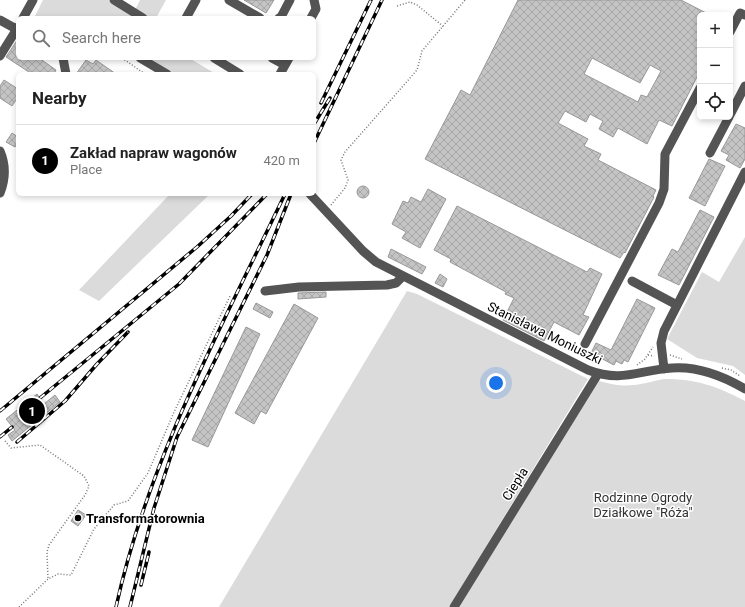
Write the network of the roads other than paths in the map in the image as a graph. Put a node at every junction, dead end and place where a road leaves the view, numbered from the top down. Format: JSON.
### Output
{"nodes":[{"id":1,"x":33,"y":0,"type":"edge"},
{"id":2,"x":114,"y":0,"type":"edge"},
{"id":3,"x":196,"y":0,"type":"edge"},
{"id":4,"x":229,"y":0,"type":"edge"},
{"id":5,"x":290,"y":0,"type":"edge"},
{"id":6,"x":314,"y":0,"type":"edge"},
{"id":7,"x":126,"y":3,"type":"edge"},
{"id":8,"x":745,"y":15,"type":"edge"},
{"id":9,"x":24,"y":16,"type":"edge"},
{"id":10,"x":141,"y":16,"type":"edge"},
{"id":11,"x":189,"y":16,"type":"edge"},
{"id":12,"x":257,"y":16,"type":"edge"},
{"id":13,"x":282,"y":16,"type":"edge"},
{"id":14,"x":312,"y":16,"type":"edge"},
{"id":15,"x":0,"y":20,"type":"edge"},
{"id":16,"x":733,"y":26,"type":"edge"},
{"id":17,"x":16,"y":28,"type":"edge"},
{"id":18,"x":16,"y":32,"type":"edge"},
{"id":19,"x":0,"y":56,"type":"edge"},
{"id":20,"x":63,"y":60,"type":"edge"},
{"id":21,"x":143,"y":60,"type":"edge"},
{"id":22,"x":217,"y":60,"type":"edge"},
{"id":23,"x":287,"y":62,"type":"edge"},
{"id":24,"x":66,"y":72,"type":"edge"},
{"id":25,"x":164,"y":72,"type":"edge"},
{"id":26,"x":237,"y":72,"type":"edge"},
{"id":27,"x":281,"y":72,"type":"edge"},
{"id":28,"x":745,"y":86,"type":"edge"},
{"id":29,"x":697,"y":94,"type":"edge"},
{"id":30,"x":733,"y":108,"type":"edge"},
{"id":31,"x":727,"y":120,"type":"edge"},
{"id":32,"x":0,"y":150,"type":"edge"},
{"id":33,"x":710,"y":153,"type":"dead end"},
{"id":34,"x":745,"y":172,"type":"edge"},
{"id":35,"x":0,"y":192,"type":"edge"},
{"id":36,"x":312,"y":197,"type":"edge"},
{"id":37,"x":403,"y":276,"type":"junction"},
{"id":38,"x":632,"y":281,"type":"dead end"},
{"id":39,"x":265,"y":291,"type":"dead end"},
{"id":40,"x":677,"y":305,"type":"junction"},
{"id":41,"x":585,"y":344,"type":"dead end"},
{"id":42,"x":664,"y":369,"type":"junction"},
{"id":43,"x":598,"y":374,"type":"junction"},
{"id":44,"x":745,"y":390,"type":"edge"},
{"id":45,"x":454,"y":607,"type":"edge"}],
"edges":[{"from":1,"to":9,"type":"street"},
{"from":2,"to":7,"type":"street"},
{"from":3,"to":11,"type":"street"},
{"from":4,"to":12,"type":"street"},
{"from":5,"to":13,"type":"street"},
{"from":6,"to":14,"type":"street"},
{"from":7,"to":10,"type":"street"},
{"from":8,"to":16,"type":"street"},
{"from":15,"to":17,"type":"street"},
{"from":18,"to":19,"type":"street"},
{"from":20,"to":24,"type":"street"},
{"from":21,"to":25,"type":"street"},
{"from":22,"to":26,"type":"street"},
{"from":23,"to":27,"type":"street"},
{"from":28,"to":30,"type":"street"},
{"from":29,"to":41,"type":"street"},
{"from":31,"to":33,"type":"street"},
{"from":32,"to":35,"type":"street"},
{"from":34,"to":40,"type":"street"},
{"from":36,"to":37,"type":"street","name":"Stanisława Moniuszki"},
{"from":37,"to":39,"type":"street"},
{"from":37,"to":43,"type":"street","name":"Stanisława Moniuszki"},
{"from":38,"to":40,"type":"street"},
{"from":40,"to":42,"type":"street"},
{"from":42,"to":43,"type":"street","name":"Stanisława Moniuszki"},
{"from":42,"to":44,"type":"street","name":"Stanisława Moniuszki"},
{"from":43,"to":45,"type":"street","name":"Ciepła"}]}
